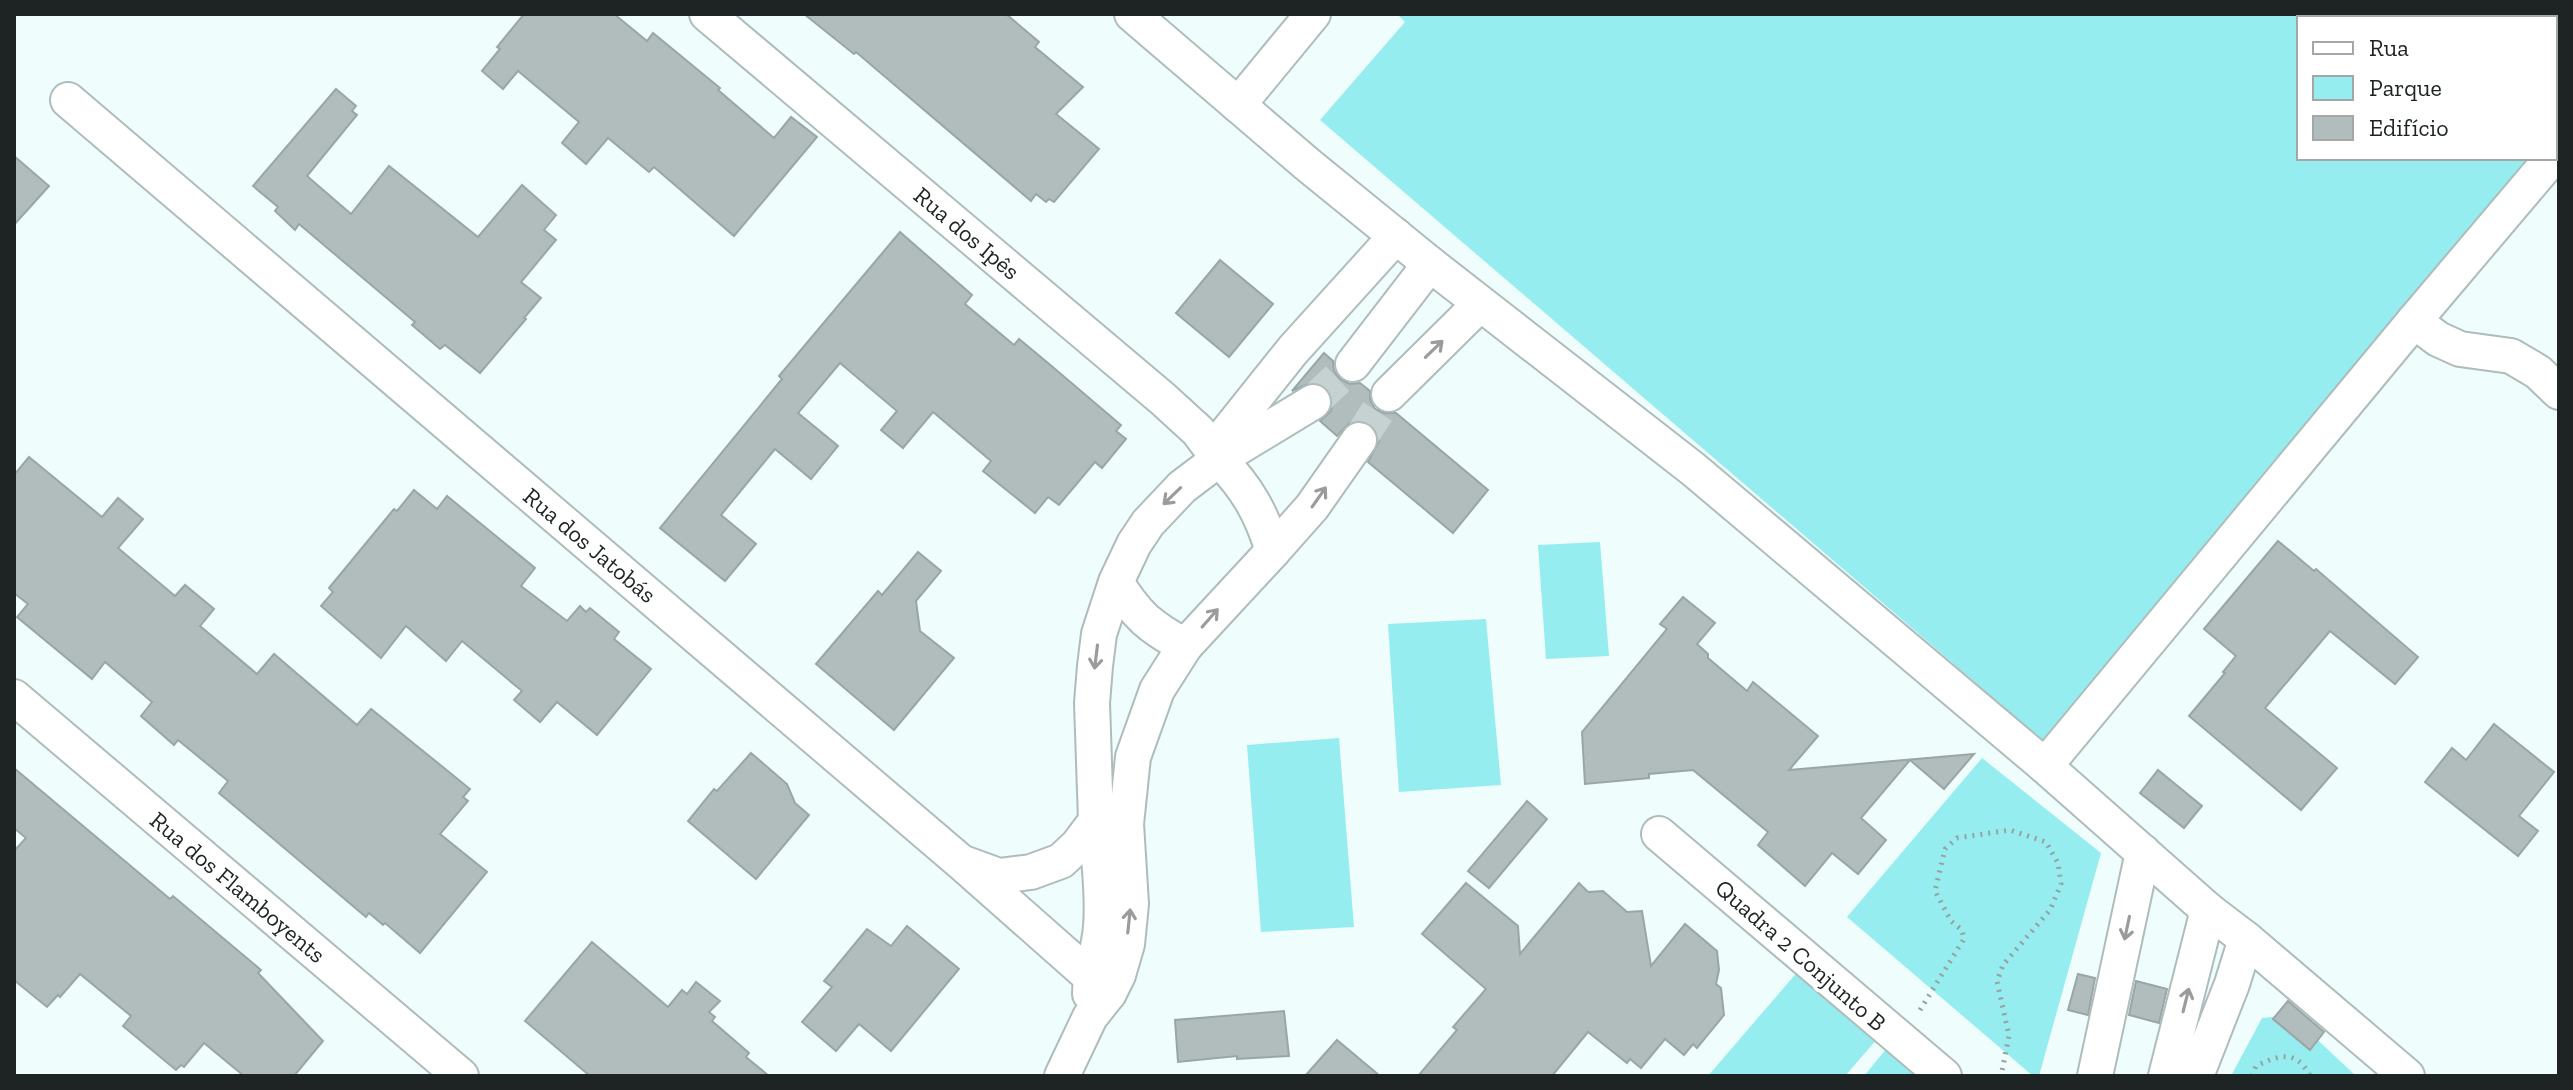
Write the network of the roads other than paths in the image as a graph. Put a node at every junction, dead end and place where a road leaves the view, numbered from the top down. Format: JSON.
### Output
{"nodes":[{"id":1,"x":707,"y":14,"type":"edge"},
{"id":2,"x":1132,"y":14,"type":"edge"},
{"id":3,"x":1313,"y":14,"type":"edge"},
{"id":4,"x":68,"y":100,"type":"dead end"},
{"id":5,"x":1238,"y":105,"type":"junction"},
{"id":6,"x":2551,"y":160,"type":"edge"},
{"id":7,"x":1387,"y":229,"type":"junction"},
{"id":8,"x":1430,"y":264,"type":"junction"},
{"id":9,"x":1480,"y":304,"type":"junction"},
{"id":10,"x":2414,"y":321,"type":"junction"},
{"id":11,"x":2559,"y":392,"type":"edge"},
{"id":12,"x":1313,"y":402,"type":"tunnel mouth"},
{"id":13,"x":1359,"y":440,"type":"tunnel mouth"},
{"id":14,"x":1210,"y":447,"type":"junction"},
{"id":15,"x":1273,"y":551,"type":"junction"},
{"id":16,"x":1116,"y":582,"type":"junction"},
{"id":17,"x":1185,"y":646,"type":"junction"},
{"id":18,"x":14,"y":697,"type":"edge"},
{"id":19,"x":2045,"y":766,"type":"junction"},
{"id":20,"x":1096,"y":821,"type":"junction"},
{"id":21,"x":1659,"y":834,"type":"dead end"},
{"id":22,"x":2143,"y":852,"type":"junction"},
{"id":23,"x":962,"y":863,"type":"junction"},
{"id":24,"x":999,"y":876,"type":"junction"},
{"id":25,"x":2208,"y":910,"type":"junction"},
{"id":26,"x":2246,"y":939,"type":"junction"},
{"id":27,"x":1101,"y":983,"type":"junction"},
{"id":28,"x":461,"y":1076,"type":"edge"},
{"id":29,"x":1062,"y":1076,"type":"edge"},
{"id":30,"x":1944,"y":1076,"type":"edge"},
{"id":31,"x":2095,"y":1076,"type":"edge"},
{"id":32,"x":2166,"y":1076,"type":"edge"},
{"id":33,"x":2196,"y":1076,"type":"edge"},
{"id":34,"x":2407,"y":1076,"type":"edge"}],
"edges":[{"from":1,"to":14,"type":"street","name":"Rua dos Ipês"},
{"from":2,"to":5,"type":"street"},
{"from":3,"to":5,"type":"street"},
{"from":4,"to":23,"type":"street","name":"Rua dos Jatobás"},
{"from":5,"to":7,"type":"street"},
{"from":6,"to":10,"type":"street"},
{"from":7,"to":8,"type":"street"},
{"from":7,"to":14,"type":"street"},
{"from":8,"to":9,"type":"street"},
{"from":8,"to":9,"type":"street","one_way":true},
{"from":9,"to":19,"type":"street"},
{"from":10,"to":11,"type":"street"},
{"from":10,"to":19,"type":"street"},
{"from":12,"to":14,"type":"street"},
{"from":15,"to":13,"type":"street","one_way":true},
{"from":14,"to":15,"type":"street","name":"Rua dos Ipês"},
{"from":14,"to":16,"type":"street","one_way":true},
{"from":17,"to":15,"type":"street","one_way":true},
{"from":16,"to":17,"type":"street"},
{"from":16,"to":20,"type":"street","one_way":true},
{"from":27,"to":17,"type":"street","one_way":true},
{"from":18,"to":28,"type":"street","name":"Rua dos Flamboyents"},
{"from":19,"to":22,"type":"street"},
{"from":20,"to":24,"type":"street"},
{"from":20,"to":27,"type":"street"},
{"from":21,"to":30,"type":"street","name":"Quadra 2 Conjunto B"},
{"from":22,"to":25,"type":"street"},
{"from":22,"to":31,"type":"street","one_way":true},
{"from":23,"to":24,"type":"street"},
{"from":23,"to":27,"type":"street","name":"Rua dos Jatobás"},
{"from":24,"to":27,"type":"street"},
{"from":25,"to":26,"type":"street"},
{"from":32,"to":25,"type":"street","one_way":true},
{"from":26,"to":33,"type":"street"},
{"from":26,"to":34,"type":"street"},
{"from":27,"to":29,"type":"street"}]}
